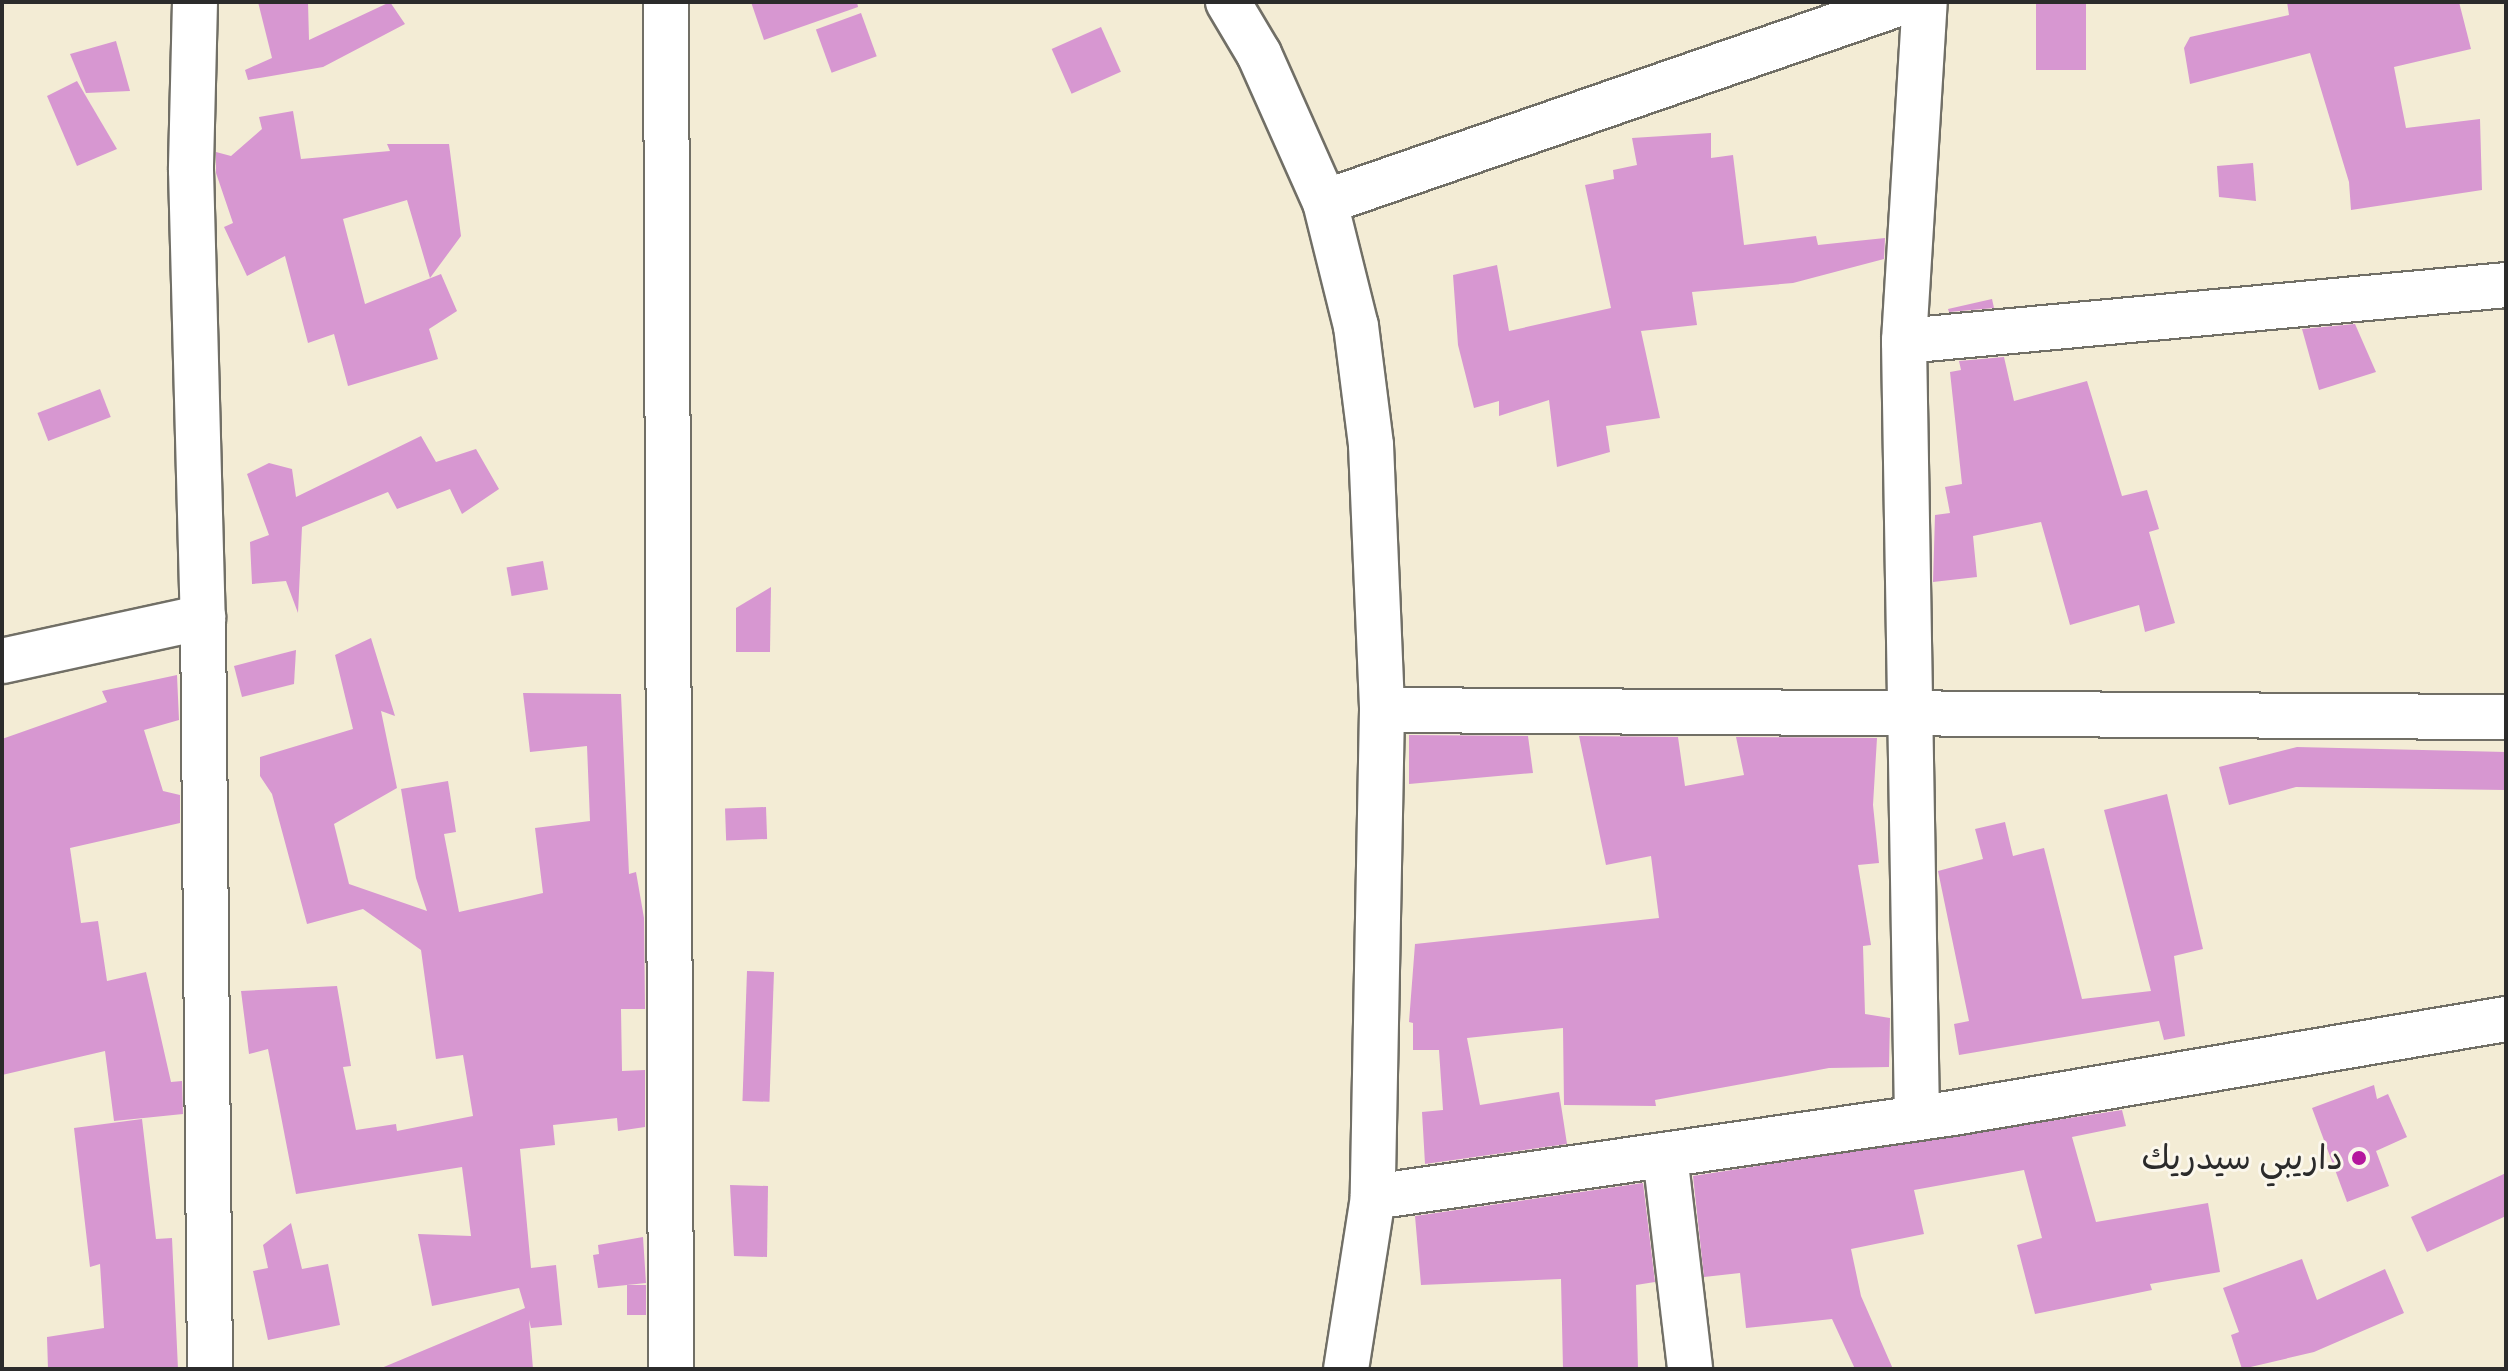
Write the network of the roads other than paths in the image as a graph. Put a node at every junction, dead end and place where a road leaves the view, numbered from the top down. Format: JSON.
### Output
{"nodes":[{"id":1,"x":195,"y":2,"type":"edge"},
{"id":2,"x":666,"y":2,"type":"edge"},
{"id":3,"x":1228,"y":2,"type":"edge"},
{"id":4,"x":1904,"y":2,"type":"edge"},
{"id":5,"x":1925,"y":2,"type":"edge"},
{"id":6,"x":1325,"y":202,"type":"junction"},
{"id":7,"x":2506,"y":285,"type":"edge"},
{"id":8,"x":1904,"y":341,"type":"junction"},
{"id":9,"x":203,"y":617,"type":"junction"},
{"id":10,"x":2,"y":661,"type":"edge"},
{"id":11,"x":1382,"y":710,"type":"junction"},
{"id":12,"x":1908,"y":712,"type":"junction"},
{"id":13,"x":2506,"y":717,"type":"edge"},
{"id":14,"x":2506,"y":1019,"type":"edge"},
{"id":15,"x":1917,"y":1118,"type":"junction"},
{"id":16,"x":1665,"y":1155,"type":"junction"},
{"id":17,"x":1373,"y":1197,"type":"junction"},
{"id":18,"x":210,"y":1369,"type":"edge"},
{"id":19,"x":671,"y":1369,"type":"edge"},
{"id":20,"x":1346,"y":1369,"type":"edge"},
{"id":21,"x":1690,"y":1369,"type":"edge"}],
"edges":[{"from":1,"to":9,"type":"street"},
{"from":2,"to":19,"type":"street"},
{"from":3,"to":6,"type":"street"},
{"from":4,"to":6,"type":"street"},
{"from":5,"to":8,"type":"street"},
{"from":6,"to":11,"type":"street"},
{"from":7,"to":8,"type":"street"},
{"from":8,"to":12,"type":"street"},
{"from":9,"to":10,"type":"street"},
{"from":9,"to":18,"type":"street"},
{"from":11,"to":12,"type":"street"},
{"from":11,"to":17,"type":"street"},
{"from":12,"to":13,"type":"street"},
{"from":12,"to":15,"type":"street"},
{"from":14,"to":15,"type":"street"},
{"from":15,"to":16,"type":"street"},
{"from":16,"to":17,"type":"street"},
{"from":16,"to":21,"type":"street"},
{"from":17,"to":20,"type":"street"}]}
